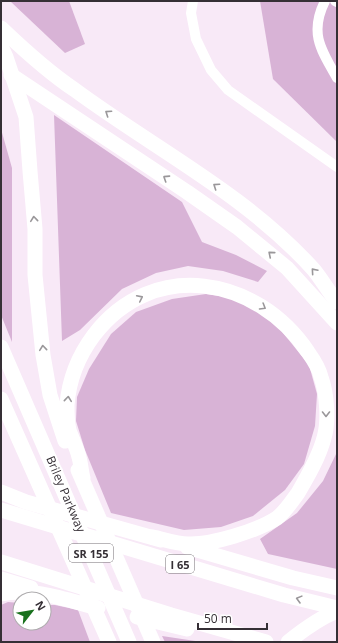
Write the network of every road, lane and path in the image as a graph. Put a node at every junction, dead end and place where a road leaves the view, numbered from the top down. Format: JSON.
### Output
{"nodes":[{"id":1,"x":193,"y":1,"type":"edge"},
{"id":2,"x":325,"y":1,"type":"edge"},
{"id":3,"x":1,"y":28,"type":"edge"},
{"id":4,"x":1,"y":46,"type":"edge"},
{"id":5,"x":1,"y":69,"type":"edge"},
{"id":6,"x":337,"y":78,"type":"edge"},
{"id":7,"x":337,"y":167,"type":"edge"},
{"id":8,"x":337,"y":302,"type":"edge"},
{"id":9,"x":337,"y":323,"type":"edge"},
{"id":10,"x":1,"y":346,"type":"edge"},
{"id":11,"x":1,"y":399,"type":"edge"},
{"id":12,"x":82,"y":478,"type":"junction"},
{"id":13,"x":1,"y":492,"type":"edge"},
{"id":14,"x":1,"y":510,"type":"edge"},
{"id":15,"x":152,"y":537,"type":"junction"},
{"id":16,"x":1,"y":562,"type":"edge"},
{"id":17,"x":73,"y":563,"type":"junction"},
{"id":18,"x":1,"y":579,"type":"edge"},
{"id":19,"x":337,"y":588,"type":"edge"},
{"id":20,"x":1,"y":594,"type":"edge"},
{"id":21,"x":68,"y":600,"type":"junction"},
{"id":22,"x":337,"y":610,"type":"edge"},
{"id":23,"x":252,"y":638,"type":"junction"},
{"id":24,"x":97,"y":642,"type":"edge"},
{"id":25,"x":109,"y":642,"type":"edge"},
{"id":26,"x":129,"y":642,"type":"edge"},
{"id":27,"x":153,"y":642,"type":"edge"},
{"id":28,"x":266,"y":642,"type":"edge"},
{"id":29,"x":288,"y":642,"type":"edge"}],
"edges":[{"from":1,"to":7,"type":"lane"},
{"from":2,"to":6,"type":"lane"},
{"from":8,"to":3,"type":"highway","one_way":true},
{"from":12,"to":4,"type":"highway","one_way":true},
{"from":9,"to":5,"type":"highway","one_way":true},
{"from":10,"to":26,"type":"highway","name":"Briley Parkway","number":"SR 155"},
{"from":11,"to":17,"type":"highway","name":"Briley Parkway","number":"SR 155"},
{"from":12,"to":15,"type":"highway","one_way":true},
{"from":12,"to":27,"type":"highway"},
{"from":13,"to":15,"type":"highway"},
{"from":22,"to":14,"type":"highway","number":"I 65","one_way":true},
{"from":15,"to":19,"type":"highway"},
{"from":16,"to":23,"type":"highway"},
{"from":17,"to":24,"type":"highway"},
{"from":17,"to":25,"type":"highway","name":"Briley Parkway","number":"SR 155"},
{"from":18,"to":21,"type":"highway"},
{"from":20,"to":21,"type":"highway"},
{"from":21,"to":23,"type":"highway"},
{"from":22,"to":29,"type":"highway"},
{"from":23,"to":28,"type":"highway"}]}
